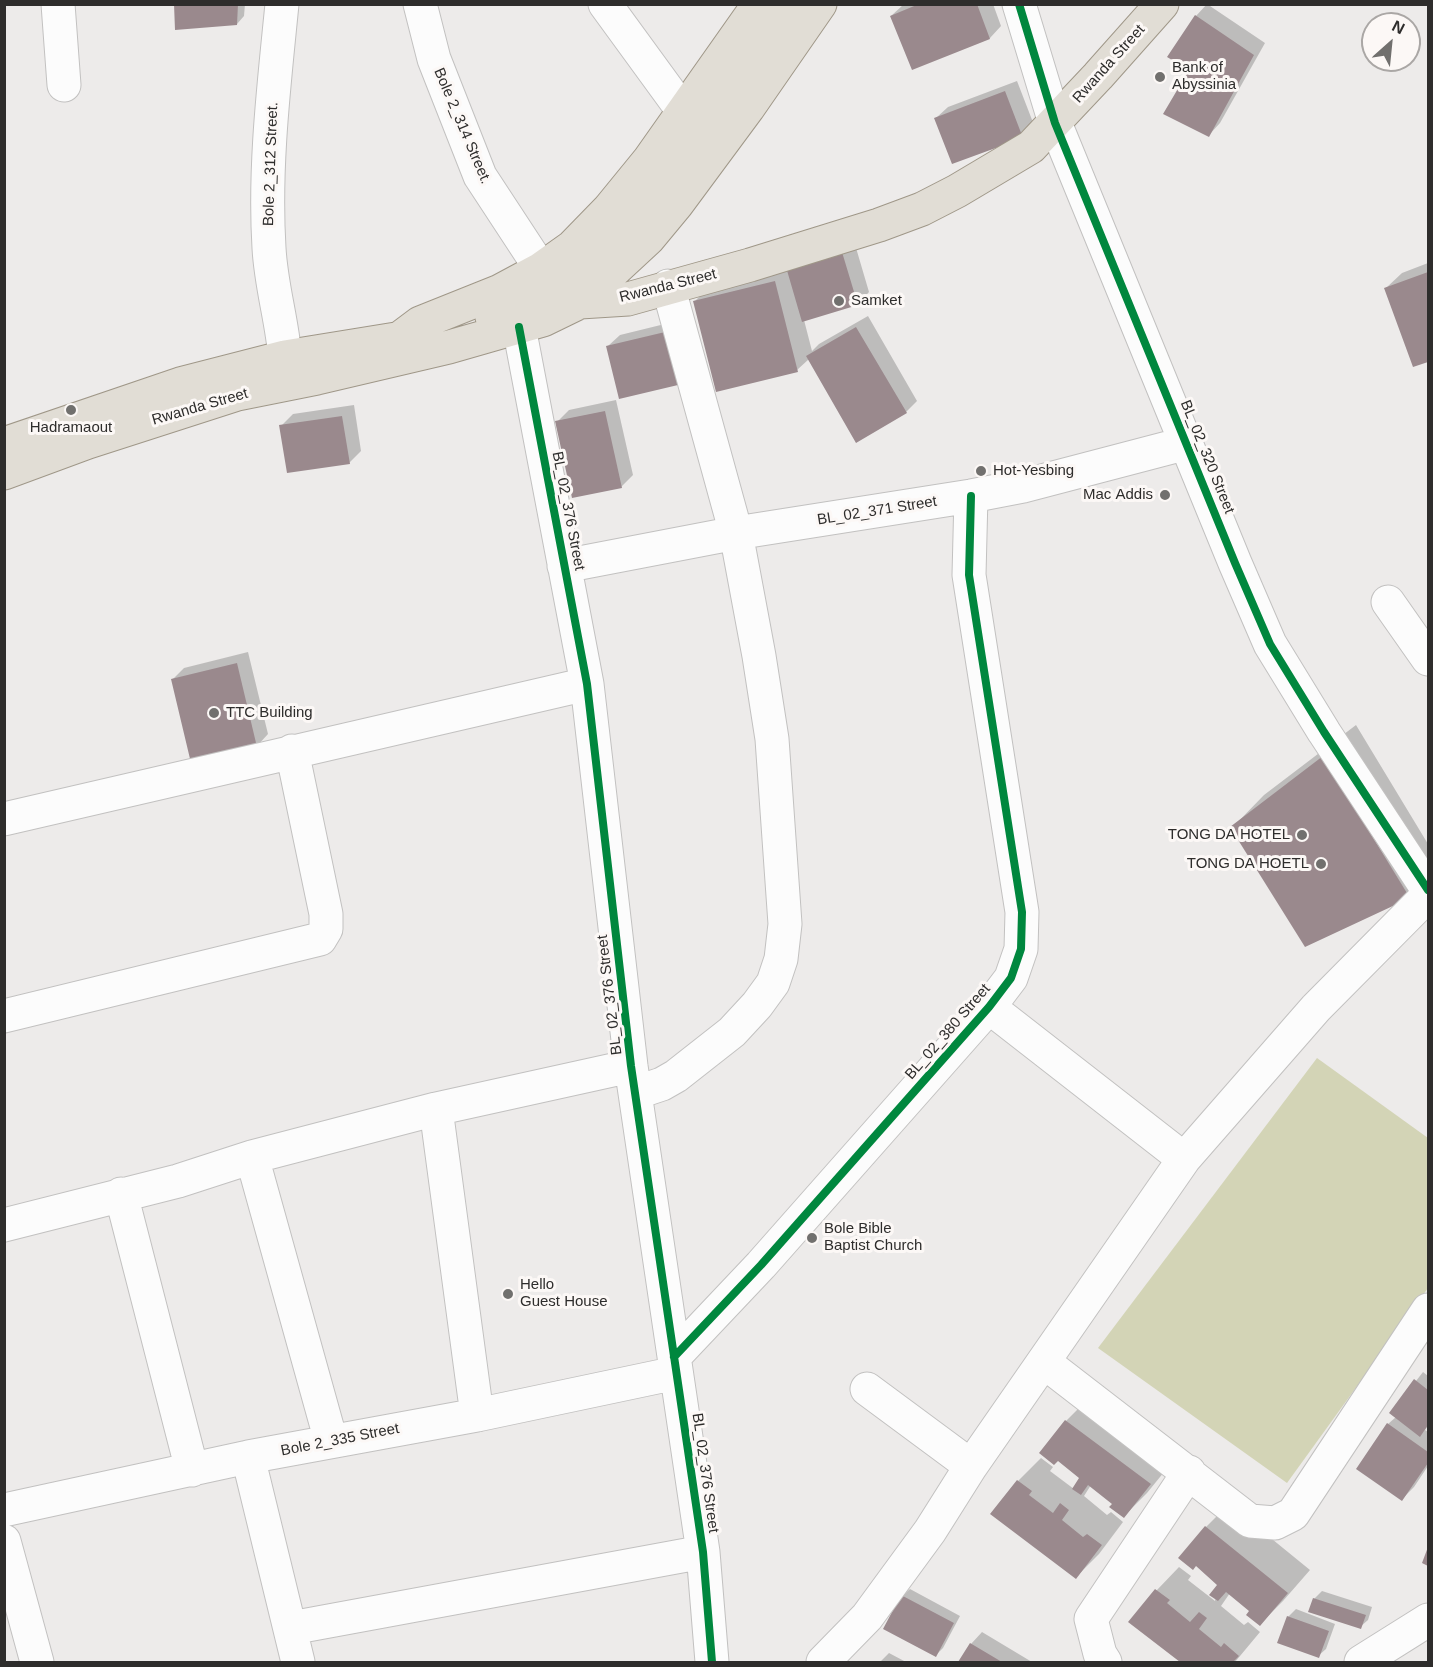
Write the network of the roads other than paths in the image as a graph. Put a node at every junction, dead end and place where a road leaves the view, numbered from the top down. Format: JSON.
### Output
{"nodes":[{"id":1,"x":58,"y":4,"type":"edge"},
{"id":2,"x":282,"y":4,"type":"edge"},
{"id":3,"x":420,"y":4,"type":"edge"},
{"id":4,"x":605,"y":4,"type":"edge"},
{"id":5,"x":759,"y":4,"type":"edge"},
{"id":6,"x":790,"y":4,"type":"edge"},
{"id":7,"x":820,"y":4,"type":"edge"},
{"id":8,"x":1019,"y":4,"type":"edge"},
{"id":9,"x":1162,"y":4,"type":"edge"},
{"id":10,"x":64,"y":85,"type":"dead end"},
{"id":11,"x":682,"y":111,"type":"junction"},
{"id":12,"x":1055,"y":123,"type":"junction"},
{"id":13,"x":541,"y":269,"type":"junction"},
{"id":14,"x":668,"y":286,"type":"junction"},
{"id":15,"x":580,"y":302,"type":"junction"},
{"id":16,"x":519,"y":327,"type":"junction"},
{"id":17,"x":400,"y":338,"type":"junction"},
{"id":18,"x":285,"y":357,"type":"junction"},
{"id":19,"x":1187,"y":443,"type":"junction"},
{"id":20,"x":4,"y":444,"type":"edge"},
{"id":21,"x":4,"y":473,"type":"edge"},
{"id":22,"x":971,"y":496,"type":"junction"},
{"id":23,"x":736,"y":533,"type":"junction"},
{"id":24,"x":564,"y":566,"type":"junction"},
{"id":25,"x":1388,"y":602,"type":"dead end"},
{"id":26,"x":1428,"y":659,"type":"edge"},
{"id":27,"x":587,"y":684,"type":"junction"},
{"id":28,"x":292,"y":751,"type":"junction"},
{"id":29,"x":4,"y":819,"type":"edge"},
{"id":30,"x":1428,"y":890,"type":"edge"},
{"id":31,"x":1428,"y":894,"type":"edge"},
{"id":32,"x":989,"y":1007,"type":"junction"},
{"id":33,"x":4,"y":1016,"type":"edge"},
{"id":34,"x":633,"y":1079,"type":"junction"},
{"id":35,"x":436,"y":1109,"type":"junction"},
{"id":36,"x":252,"y":1157,"type":"junction"},
{"id":37,"x":1184,"y":1159,"type":"junction"},
{"id":38,"x":122,"y":1194,"type":"junction"},
{"id":39,"x":4,"y":1225,"type":"edge"},
{"id":40,"x":1428,"y":1310,"type":"edge"},
{"id":41,"x":1044,"y":1362,"type":"junction"},
{"id":42,"x":675,"y":1365,"type":"junction"},
{"id":43,"x":867,"y":1389,"type":"dead end"},
{"id":44,"x":477,"y":1415,"type":"junction"},
{"id":45,"x":331,"y":1441,"type":"junction"},
{"id":46,"x":248,"y":1457,"type":"junction"},
{"id":47,"x":971,"y":1466,"type":"junction"},
{"id":48,"x":192,"y":1470,"type":"junction"},
{"id":49,"x":1189,"y":1472,"type":"junction"},
{"id":50,"x":4,"y":1510,"type":"edge"},
{"id":51,"x":4,"y":1541,"type":"edge"},
{"id":52,"x":703,"y":1552,"type":"junction"},
{"id":53,"x":1428,"y":1620,"type":"edge"},
{"id":54,"x":291,"y":1628,"type":"junction"},
{"id":55,"x":38,"y":1662,"type":"edge"},
{"id":56,"x":298,"y":1662,"type":"edge"},
{"id":57,"x":712,"y":1662,"type":"edge"},
{"id":58,"x":823,"y":1662,"type":"edge"},
{"id":59,"x":1105,"y":1662,"type":"edge"},
{"id":60,"x":1361,"y":1662,"type":"edge"}],
"edges":[{"from":1,"to":10,"type":"street"},
{"from":2,"to":18,"type":"street","name":"Bole 2_312 Street."},
{"from":3,"to":13,"type":"street","name":"Bole 2_314 Street."},
{"from":4,"to":11,"type":"street"},
{"from":5,"to":11,"type":"main road","name":"Rwanda Street"},
{"from":6,"to":17,"type":"main road"},
{"from":7,"to":15,"type":"main road"},
{"from":8,"to":12,"type":"street","name":"BL_02_320 Street"},
{"from":9,"to":12,"type":"main road","name":"Rwanda Street"},
{"from":11,"to":13,"type":"main road","name":"Rwanda Street"},
{"from":12,"to":14,"type":"main road","name":"Rwanda Street"},
{"from":12,"to":19,"type":"street","name":"BL_02_320 Street"},
{"from":13,"to":17,"type":"main road","name":"Rwanda Street"},
{"from":14,"to":15,"type":"main road","name":"Rwanda Street"},
{"from":14,"to":23,"type":"street"},
{"from":15,"to":16,"type":"main road","name":"Rwanda Street"},
{"from":16,"to":21,"type":"main road","name":"Rwanda Street"},
{"from":16,"to":24,"type":"street","name":"BL_02_376 Street"},
{"from":17,"to":18,"type":"main road","name":"Rwanda Street"},
{"from":18,"to":20,"type":"main road","name":"Rwanda Street"},
{"from":19,"to":22,"type":"street","name":"BL_02_371 Street"},
{"from":19,"to":30,"type":"street","name":"BL_02_320 Street"},
{"from":22,"to":23,"type":"street","name":"BL_02_371 Street"},
{"from":22,"to":32,"type":"street","name":"BL_02_380 Street"},
{"from":23,"to":24,"type":"street","name":"BL_02_371 Street"},
{"from":23,"to":34,"type":"street"},
{"from":24,"to":27,"type":"street","name":"BL_02_376 Street"},
{"from":25,"to":26,"type":"street"},
{"from":27,"to":28,"type":"street"},
{"from":27,"to":34,"type":"street","name":"BL_02_376 Street"},
{"from":28,"to":29,"type":"street"},
{"from":28,"to":33,"type":"street"},
{"from":31,"to":37,"type":"street"},
{"from":32,"to":37,"type":"street"},
{"from":32,"to":42,"type":"street","name":"BL_02_380 Street"},
{"from":34,"to":35,"type":"street"},
{"from":34,"to":42,"type":"street","name":"BL_02_376 Street"},
{"from":35,"to":36,"type":"street"},
{"from":35,"to":44,"type":"street"},
{"from":36,"to":38,"type":"street"},
{"from":36,"to":45,"type":"street"},
{"from":37,"to":41,"type":"street"},
{"from":38,"to":39,"type":"street"},
{"from":38,"to":48,"type":"street"},
{"from":40,"to":49,"type":"street"},
{"from":41,"to":47,"type":"street"},
{"from":41,"to":49,"type":"street"},
{"from":42,"to":44,"type":"street","name":"Bole 2_335 Street"},
{"from":42,"to":52,"type":"street","name":"BL_02_376 Street"},
{"from":43,"to":47,"type":"street"},
{"from":44,"to":45,"type":"street","name":"Bole 2_335 Street"},
{"from":45,"to":46,"type":"street","name":"Bole 2_335 Street"},
{"from":46,"to":48,"type":"street","name":"Bole 2_335 Street"},
{"from":46,"to":54,"type":"street"},
{"from":47,"to":58,"type":"street"},
{"from":48,"to":50,"type":"street","name":"Bole 2_335 Street"},
{"from":49,"to":59,"type":"street"},
{"from":51,"to":55,"type":"street"},
{"from":52,"to":54,"type":"street"},
{"from":52,"to":57,"type":"street","name":"BL_02_376 Street"},
{"from":53,"to":60,"type":"street"},
{"from":54,"to":56,"type":"street"}]}
